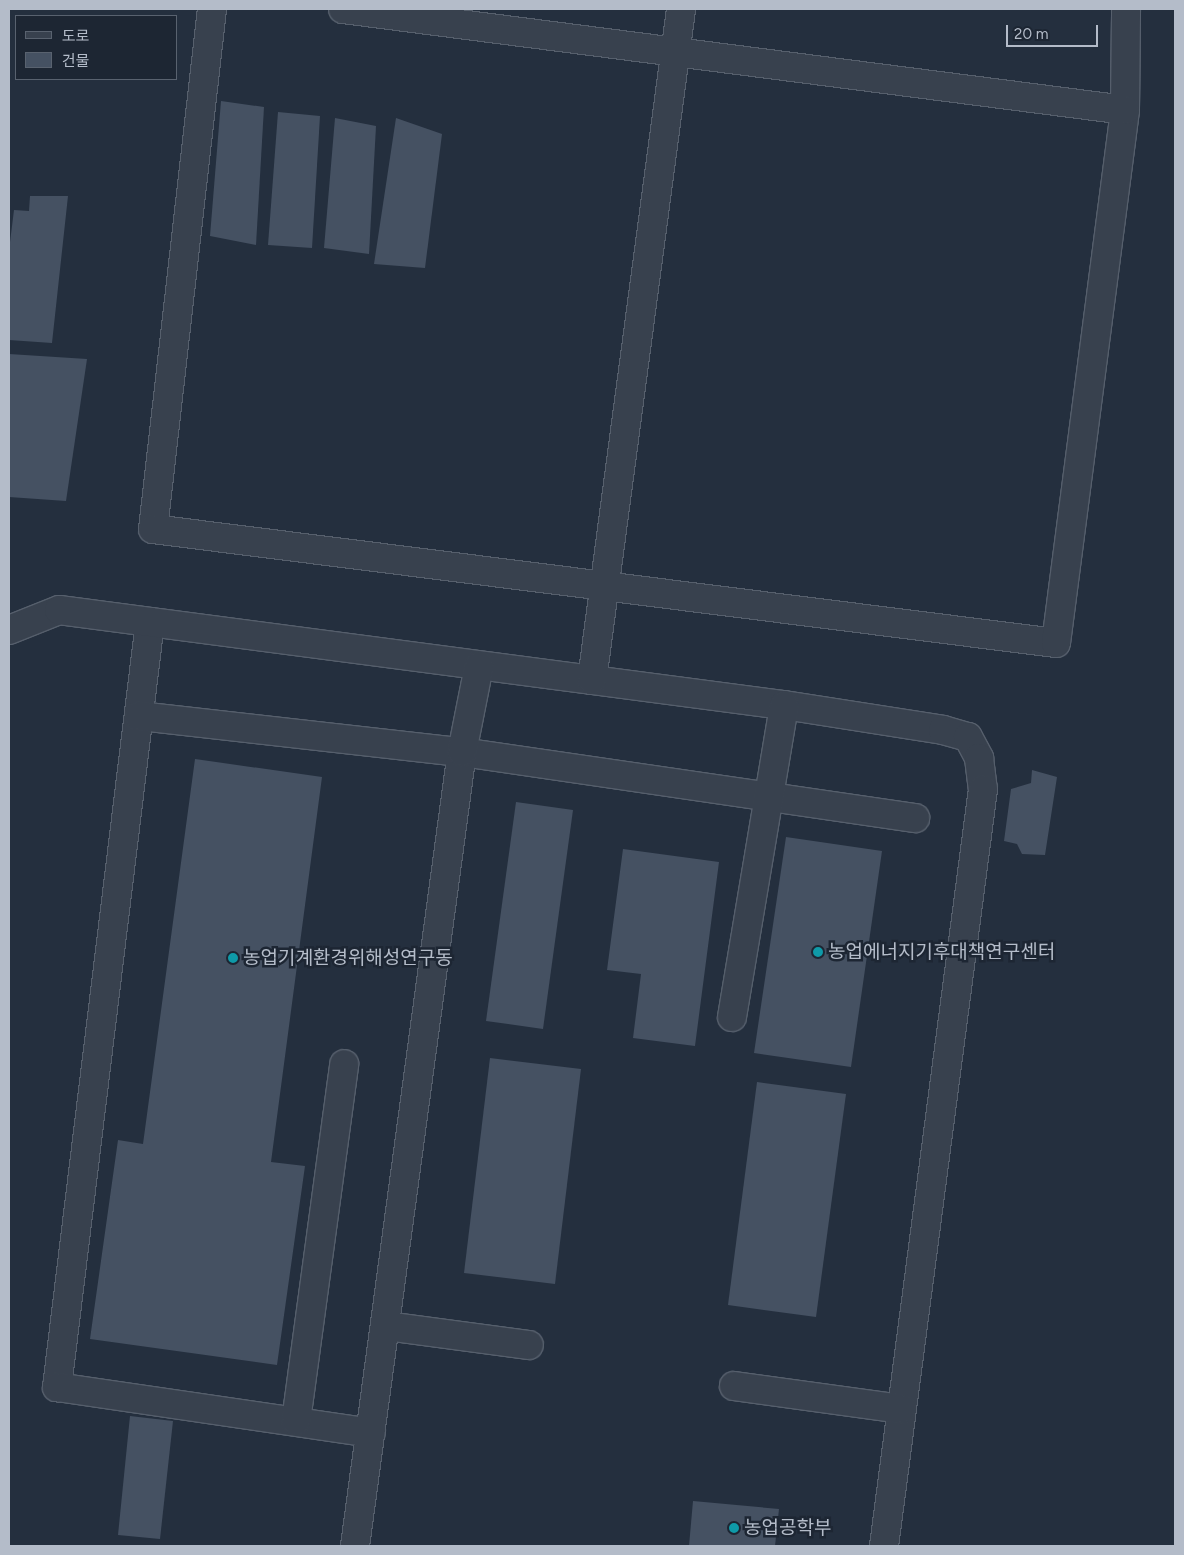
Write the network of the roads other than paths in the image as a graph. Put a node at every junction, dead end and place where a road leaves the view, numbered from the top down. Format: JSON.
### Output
{"nodes":[{"id":1,"x":212,"y":9,"type":"edge"},
{"id":2,"x":343,"y":9,"type":"edge"},
{"id":3,"x":681,"y":9,"type":"edge"},
{"id":4,"x":1126,"y":9,"type":"edge"},
{"id":5,"x":675,"y":52,"type":"junction"},
{"id":6,"x":1125,"y":110,"type":"junction"},
{"id":7,"x":603,"y":585,"type":"junction"},
{"id":8,"x":150,"y":622,"type":"junction"},
{"id":9,"x":9,"y":630,"type":"edge"},
{"id":10,"x":479,"y":666,"type":"junction"},
{"id":11,"x":592,"y":680,"type":"junction"},
{"id":12,"x":784,"y":706,"type":"junction"},
{"id":13,"x":139,"y":716,"type":"junction"},
{"id":14,"x":462,"y":752,"type":"junction"},
{"id":15,"x":769,"y":794,"type":"junction"},
{"id":16,"x":915,"y":818,"type":"dead end"},
{"id":17,"x":732,"y":1018,"type":"dead end"},
{"id":18,"x":344,"y":1064,"type":"dead end"},
{"id":19,"x":386,"y":1326,"type":"junction"},
{"id":20,"x":529,"y":1345,"type":"dead end"},
{"id":21,"x":734,"y":1386,"type":"dead end"},
{"id":22,"x":902,"y":1409,"type":"junction"},
{"id":23,"x":296,"y":1421,"type":"junction"},
{"id":24,"x":371,"y":1434,"type":"junction"},
{"id":25,"x":355,"y":1546,"type":"edge"},
{"id":26,"x":884,"y":1546,"type":"edge"}],
"edges":[{"from":1,"to":7,"type":"lane"},
{"from":2,"to":5,"type":"lane"},
{"from":3,"to":5,"type":"lane"},
{"from":4,"to":6,"type":"lane"},
{"from":5,"to":6,"type":"lane"},
{"from":5,"to":7,"type":"lane"},
{"from":6,"to":7,"type":"lane"},
{"from":7,"to":11,"type":"lane"},
{"from":8,"to":9,"type":"lane"},
{"from":8,"to":10,"type":"lane"},
{"from":8,"to":13,"type":"lane"},
{"from":10,"to":11,"type":"lane"},
{"from":10,"to":14,"type":"lane"},
{"from":11,"to":12,"type":"lane"},
{"from":12,"to":15,"type":"lane"},
{"from":12,"to":22,"type":"lane"},
{"from":13,"to":14,"type":"lane"},
{"from":13,"to":23,"type":"lane"},
{"from":14,"to":15,"type":"lane"},
{"from":14,"to":19,"type":"lane"},
{"from":15,"to":16,"type":"lane"},
{"from":15,"to":17,"type":"lane"},
{"from":18,"to":23,"type":"lane"},
{"from":19,"to":20,"type":"lane"},
{"from":19,"to":24,"type":"lane"},
{"from":21,"to":22,"type":"lane"},
{"from":22,"to":26,"type":"lane"},
{"from":23,"to":24,"type":"lane"},
{"from":24,"to":25,"type":"lane"}]}
